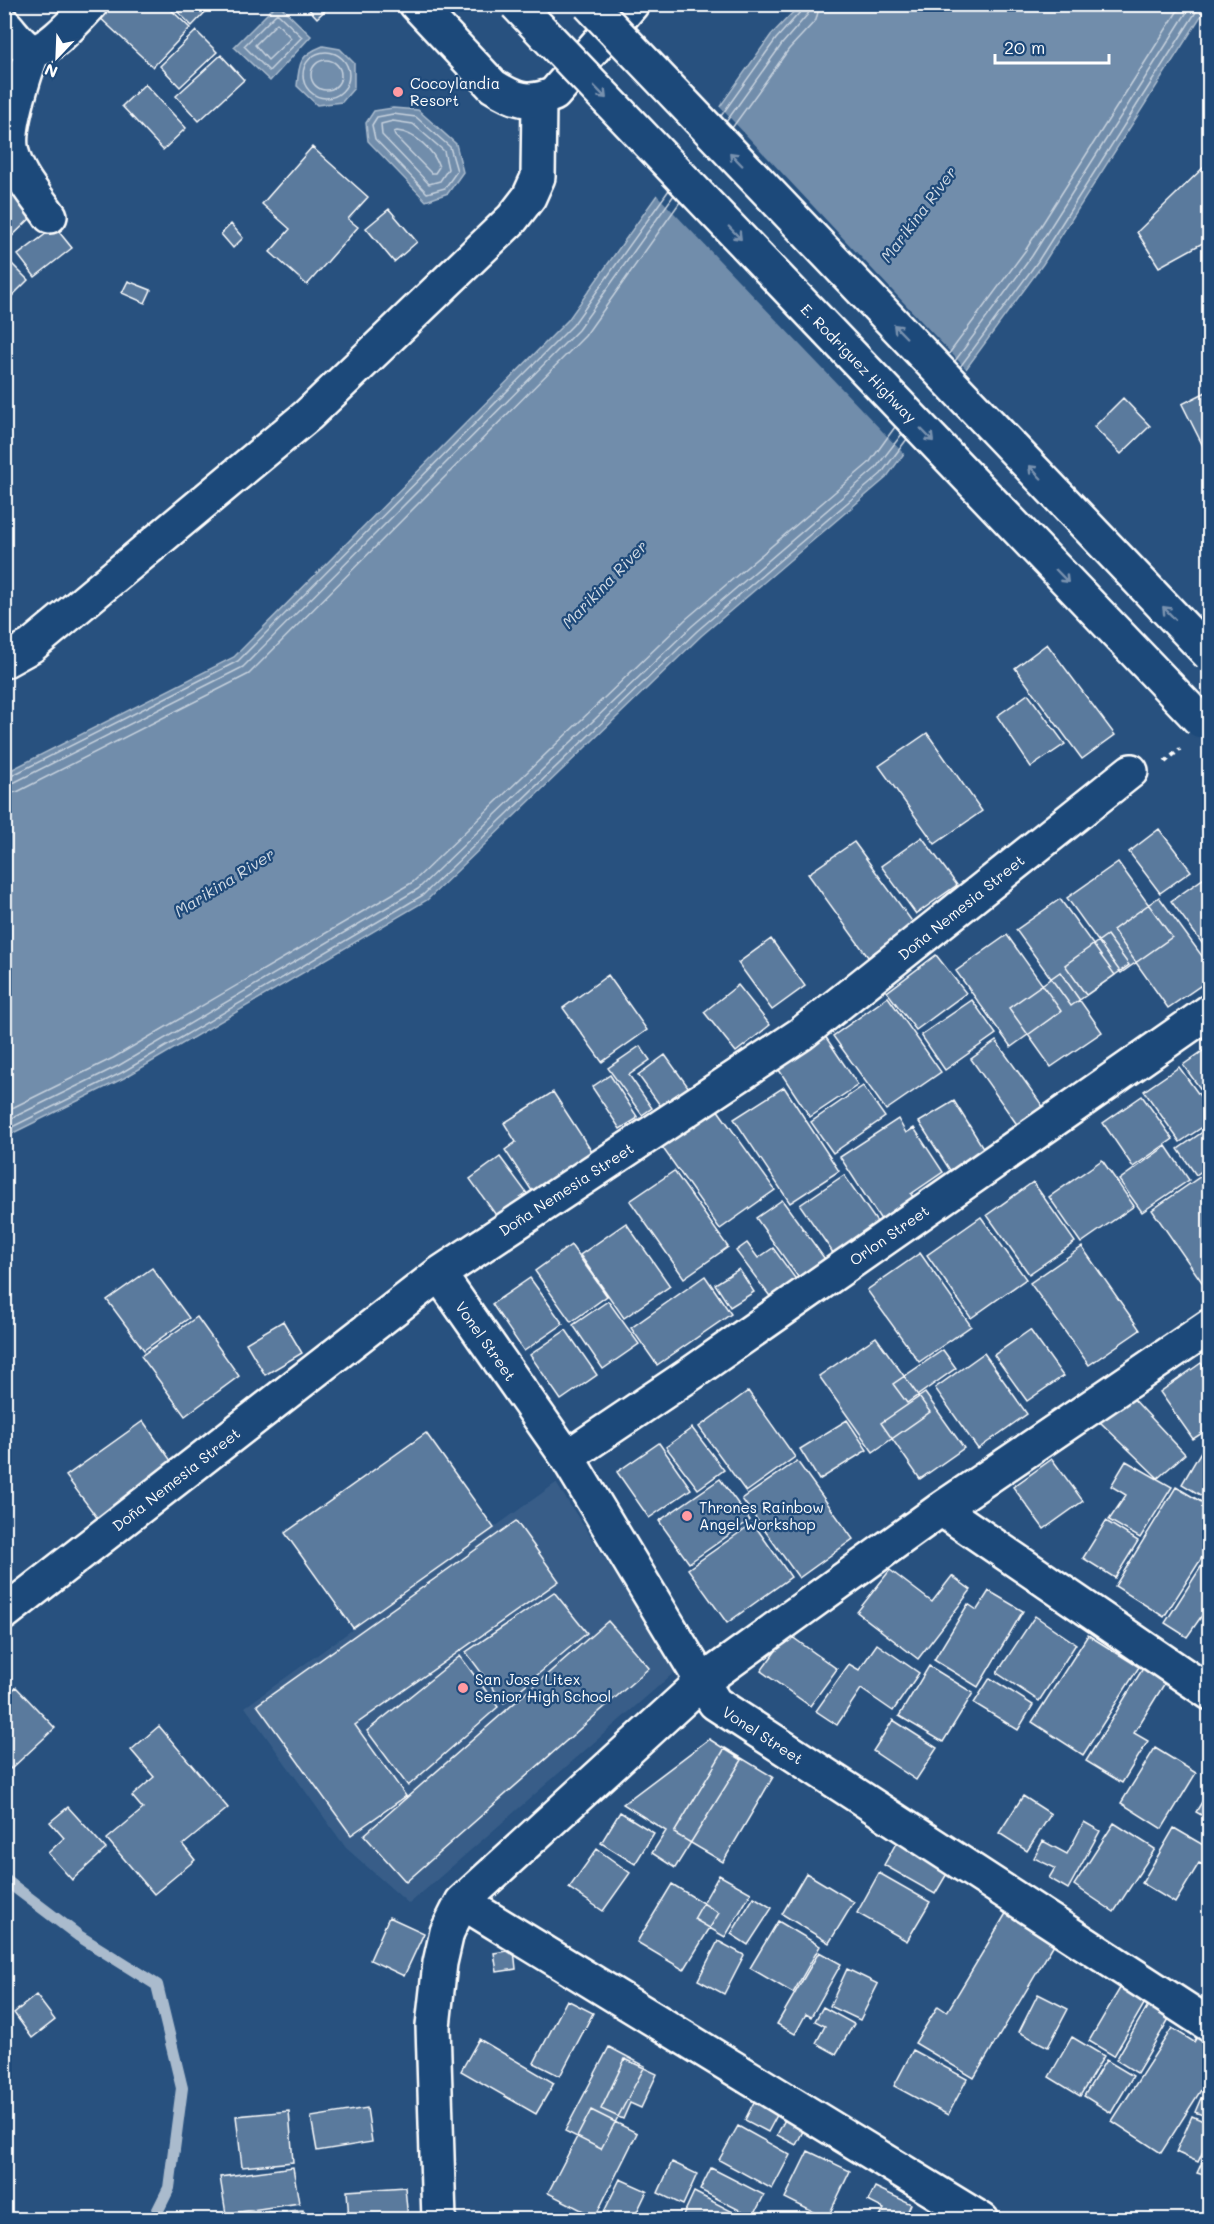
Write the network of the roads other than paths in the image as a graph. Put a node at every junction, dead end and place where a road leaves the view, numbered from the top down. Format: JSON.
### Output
{"nodes":[{"id":1,"x":91,"y":4,"type":"edge"},
{"id":2,"x":416,"y":4,"type":"edge"},
{"id":3,"x":516,"y":4,"type":"edge"},
{"id":4,"x":589,"y":4,"type":"edge"},
{"id":5,"x":632,"y":4,"type":"edge"},
{"id":6,"x":4,"y":24,"type":"edge"},
{"id":7,"x":33,"y":51,"type":"junction"},
{"id":8,"x":539,"y":101,"type":"junction"},
{"id":9,"x":50,"y":216,"type":"dead end"},
{"id":10,"x":1209,"y":656,"type":"edge"},
{"id":11,"x":4,"y":662,"type":"edge"},
{"id":12,"x":1201,"y":721,"type":"dead end"},
{"id":13,"x":1131,"y":771,"type":"dead end"},
{"id":14,"x":1209,"y":1011,"type":"edge"},
{"id":15,"x":439,"y":1274,"type":"junction"},
{"id":16,"x":1206,"y":1332,"type":"edge"},
{"id":17,"x":567,"y":1457,"type":"junction"},
{"id":18,"x":941,"y":1509,"type":"junction"},
{"id":19,"x":4,"y":1613,"type":"edge"},
{"id":20,"x":703,"y":1681,"type":"junction"},
{"id":21,"x":1209,"y":1693,"type":"edge"},
{"id":22,"x":462,"y":1902,"type":"junction"},
{"id":23,"x":1209,"y":2025,"type":"edge"},
{"id":24,"x":439,"y":2220,"type":"edge"},
{"id":25,"x":982,"y":2220,"type":"edge"}],
"edges":[{"from":1,"to":7,"type":"street"},
{"from":2,"to":8,"type":"street"},
{"from":3,"to":12,"type":"street","name":"E. Rodriguez Highway","one_way":true,"bridge":true},
{"from":10,"to":4,"type":"street","one_way":true,"bridge":true},
{"from":5,"to":8,"type":"street"},
{"from":6,"to":7,"type":"street"},
{"from":7,"to":9,"type":"street"},
{"from":8,"to":11,"type":"street"},
{"from":13,"to":15,"type":"street","name":"Doña Nemesia Street"},
{"from":14,"to":17,"type":"street","name":"Orlon Street"},
{"from":15,"to":17,"type":"street","name":"Vonel Street"},
{"from":15,"to":19,"type":"street","name":"Doña Nemesia Street"},
{"from":16,"to":18,"type":"street"},
{"from":17,"to":20,"type":"street","name":"Vonel Street"},
{"from":18,"to":20,"type":"street"},
{"from":18,"to":21,"type":"street"},
{"from":20,"to":22,"type":"street"},
{"from":20,"to":23,"type":"street","name":"Vonel Street"},
{"from":22,"to":24,"type":"street"},
{"from":22,"to":25,"type":"street"}]}
